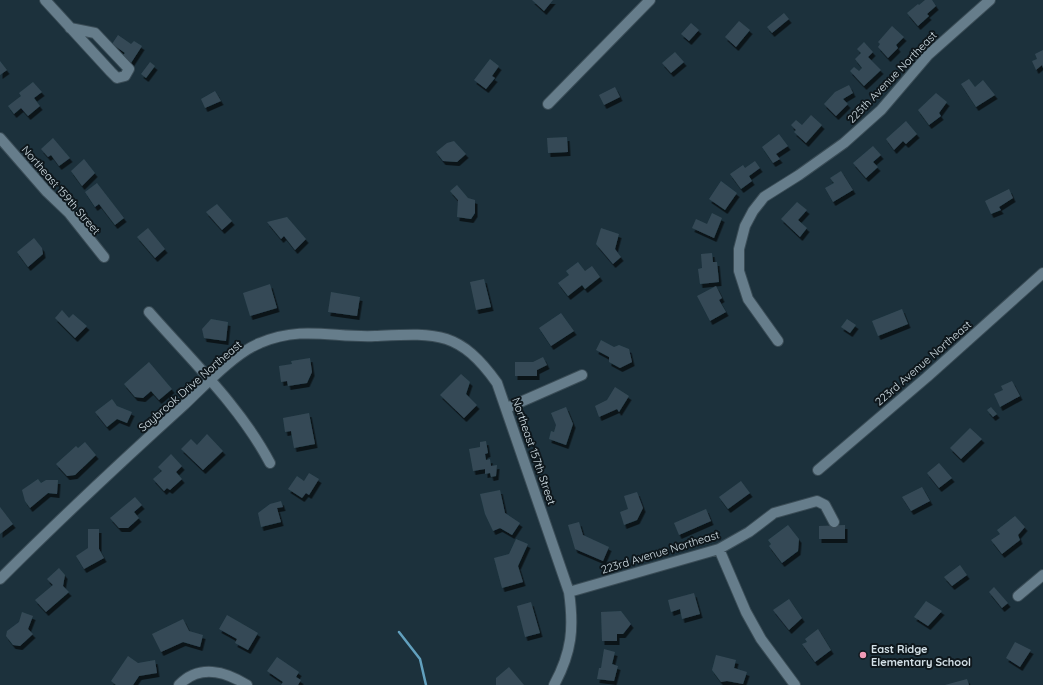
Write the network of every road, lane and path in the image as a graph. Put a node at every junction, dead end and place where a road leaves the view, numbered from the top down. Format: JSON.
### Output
{"nodes":[{"id":1,"x":45,"y":0,"type":"edge"},
{"id":2,"x":650,"y":0,"type":"edge"},
{"id":3,"x":990,"y":0,"type":"edge"},
{"id":4,"x":70,"y":28,"type":"junction"},
{"id":5,"x":548,"y":104,"type":"dead end"},
{"id":6,"x":0,"y":138,"type":"edge"},
{"id":7,"x":104,"y":257,"type":"dead end"},
{"id":8,"x":1043,"y":273,"type":"edge"},
{"id":9,"x":149,"y":312,"type":"dead end"},
{"id":10,"x":447,"y":338,"type":"joint"},
{"id":11,"x":778,"y":341,"type":"dead end"},
{"id":12,"x":582,"y":375,"type":"dead end"},
{"id":13,"x":210,"y":381,"type":"junction"},
{"id":14,"x":507,"y":408,"type":"junction"},
{"id":15,"x":270,"y":462,"type":"dead end"},
{"id":16,"x":818,"y":470,"type":"dead end"},
{"id":17,"x":834,"y":522,"type":"dead end"},
{"id":18,"x":719,"y":549,"type":"junction"},
{"id":19,"x":1043,"y":575,"type":"edge"},
{"id":20,"x":0,"y":578,"type":"edge"},
{"id":21,"x":569,"y":592,"type":"junction"},
{"id":22,"x":1018,"y":596,"type":"dead end"},
{"id":23,"x":179,"y":685,"type":"edge"},
{"id":24,"x":247,"y":685,"type":"edge"},
{"id":25,"x":554,"y":685,"type":"edge"},
{"id":26,"x":794,"y":685,"type":"edge"}],
"edges":[{"from":1,"to":4,"type":"street"},
{"from":2,"to":5,"type":"street"},
{"from":3,"to":11,"type":"street","name":"225th Avenue Northeast"},
{"from":4,"to":4,"type":"street"},
{"from":6,"to":7,"type":"street","name":"Northeast 159th Street"},
{"from":8,"to":16,"type":"street","name":"223rd Avenue Northeast"},
{"from":9,"to":13,"type":"street"},
{"from":10,"to":13,"type":"street","name":"Saybrook Drive Northeast"},
{"from":10,"to":14,"type":"street","name":"Northeast 157th Street"},
{"from":12,"to":14,"type":"street"},
{"from":13,"to":15,"type":"street"},
{"from":13,"to":20,"type":"street","name":"Saybrook Drive Northeast"},
{"from":14,"to":21,"type":"street","name":"Northeast 157th Street"},
{"from":17,"to":18,"type":"street","name":"223rd Avenue Northeast"},
{"from":18,"to":21,"type":"street","name":"223rd Avenue Northeast"},
{"from":18,"to":26,"type":"street"},
{"from":19,"to":22,"type":"street"},
{"from":21,"to":25,"type":"street"},
{"from":23,"to":24,"type":"street"}]}
